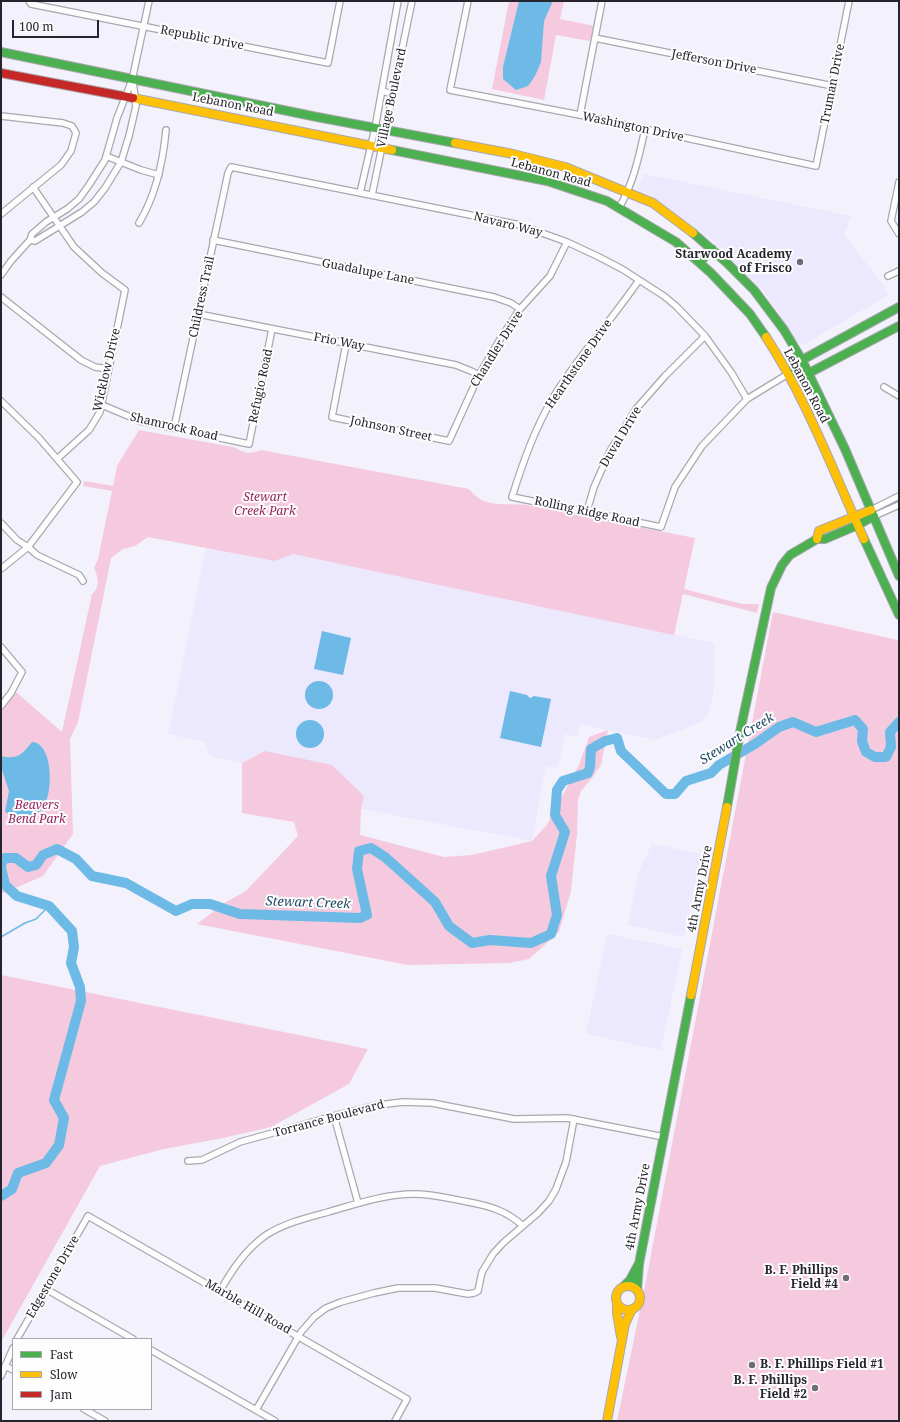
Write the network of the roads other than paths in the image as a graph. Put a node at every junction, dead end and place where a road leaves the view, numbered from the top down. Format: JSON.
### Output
{"nodes":[{"id":1,"x":29,"y":1,"type":"edge"},
{"id":2,"x":149,"y":1,"type":"edge"},
{"id":3,"x":340,"y":1,"type":"edge"},
{"id":4,"x":398,"y":1,"type":"edge"},
{"id":5,"x":412,"y":1,"type":"edge"},
{"id":6,"x":468,"y":1,"type":"edge"},
{"id":7,"x":602,"y":1,"type":"edge"},
{"id":8,"x":849,"y":1,"type":"edge"},
{"id":9,"x":144,"y":26,"type":"junction"},
{"id":10,"x":595,"y":38,"type":"junction"},
{"id":11,"x":1,"y":52,"type":"edge"},
{"id":12,"x":1,"y":73,"type":"edge"},
{"id":13,"x":132,"y":80,"type":"junction"},
{"id":14,"x":833,"y":86,"type":"junction"},
{"id":15,"x":382,"y":92,"type":"junction"},
{"id":16,"x":394,"y":94,"type":"junction"},
{"id":17,"x":126,"y":96,"type":"junction"},
{"id":18,"x":134,"y":98,"type":"junction"},
{"id":19,"x":580,"y":115,"type":"junction"},
{"id":20,"x":1,"y":116,"type":"edge"},
{"id":21,"x":375,"y":128,"type":"junction"},
{"id":22,"x":386,"y":129,"type":"junction"},
{"id":23,"x":166,"y":130,"type":"dead end"},
{"id":24,"x":645,"y":130,"type":"junction"},
{"id":25,"x":371,"y":146,"type":"junction"},
{"id":26,"x":382,"y":148,"type":"junction"},
{"id":27,"x":106,"y":156,"type":"junction"},
{"id":28,"x":121,"y":162,"type":"junction"},
{"id":29,"x":816,"y":166,"type":"joint"},
{"id":30,"x":231,"y":167,"type":"joint"},
{"id":31,"x":159,"y":175,"type":"junction"},
{"id":32,"x":899,"y":182,"type":"edge"},
{"id":33,"x":33,"y":187,"type":"junction"},
{"id":34,"x":360,"y":193,"type":"junction"},
{"id":35,"x":628,"y":193,"type":"junction"},
{"id":36,"x":372,"y":195,"type":"junction"},
{"id":37,"x":620,"y":208,"type":"junction"},
{"id":38,"x":1,"y":214,"type":"edge"},
{"id":39,"x":53,"y":217,"type":"junction"},
{"id":40,"x":140,"y":223,"type":"dead end"},
{"id":41,"x":59,"y":227,"type":"junction"},
{"id":42,"x":899,"y":234,"type":"edge"},
{"id":43,"x":30,"y":240,"type":"junction"},
{"id":44,"x":213,"y":240,"type":"junction"},
{"id":45,"x":567,"y":242,"type":"junction"},
{"id":46,"x":712,"y":249,"type":"junction"},
{"id":47,"x":700,"y":262,"type":"junction"},
{"id":48,"x":899,"y":271,"type":"edge"},
{"id":49,"x":1,"y":275,"type":"edge"},
{"id":50,"x":888,"y":276,"type":"dead end"},
{"id":51,"x":639,"y":280,"type":"junction"},
{"id":52,"x":1,"y":297,"type":"edge"},
{"id":53,"x":899,"y":307,"type":"edge"},
{"id":54,"x":520,"y":309,"type":"junction"},
{"id":55,"x":198,"y":314,"type":"junction"},
{"id":56,"x":899,"y":326,"type":"edge"},
{"id":57,"x":272,"y":329,"type":"junction"},
{"id":58,"x":704,"y":336,"type":"junction"},
{"id":59,"x":346,"y":344,"type":"junction"},
{"id":60,"x":802,"y":360,"type":"junction"},
{"id":61,"x":108,"y":369,"type":"junction"},
{"id":62,"x":809,"y":373,"type":"junction"},
{"id":63,"x":788,"y":374,"type":"junction"},
{"id":64,"x":479,"y":375,"type":"junction"},
{"id":65,"x":884,"y":388,"type":"dead end"},
{"id":66,"x":899,"y":396,"type":"edge"},
{"id":67,"x":747,"y":399,"type":"junction"},
{"id":68,"x":1,"y":401,"type":"edge"},
{"id":69,"x":102,"y":405,"type":"junction"},
{"id":70,"x":174,"y":428,"type":"junction"},
{"id":71,"x":449,"y":441,"type":"joint"},
{"id":72,"x":249,"y":444,"type":"joint"},
{"id":73,"x":57,"y":459,"type":"junction"},
{"id":74,"x":899,"y":496,"type":"edge"},
{"id":75,"x":512,"y":497,"type":"joint"},
{"id":76,"x":899,"y":505,"type":"edge"},
{"id":77,"x":587,"y":511,"type":"junction"},
{"id":78,"x":872,"y":513,"type":"junction"},
{"id":79,"x":856,"y":521,"type":"junction"},
{"id":80,"x":1,"y":523,"type":"edge"},
{"id":81,"x":28,"y":547,"type":"junction"},
{"id":82,"x":1,"y":569,"type":"edge"},
{"id":83,"x":899,"y":576,"type":"edge"},
{"id":84,"x":83,"y":580,"type":"dead end"},
{"id":85,"x":899,"y":615,"type":"edge"},
{"id":86,"x":1,"y":647,"type":"edge"},
{"id":87,"x":1,"y":706,"type":"edge"},
{"id":88,"x":334,"y":1116,"type":"junction"},
{"id":89,"x":574,"y":1120,"type":"junction"},
{"id":90,"x":664,"y":1137,"type":"junction"},
{"id":91,"x":188,"y":1161,"type":"dead end"},
{"id":92,"x":358,"y":1203,"type":"junction"},
{"id":93,"x":88,"y":1216,"type":"joint"},
{"id":94,"x":523,"y":1226,"type":"junction"},
{"id":95,"x":639,"y":1264,"type":"junction"},
{"id":96,"x":624,"y":1286,"type":"junction"},
{"id":97,"x":46,"y":1289,"type":"junction"},
{"id":98,"x":638,"y":1290,"type":"junction"},
{"id":99,"x":220,"y":1291,"type":"junction"},
{"id":100,"x":617,"y":1304,"type":"junction"},
{"id":101,"x":632,"y":1309,"type":"junction"},
{"id":102,"x":298,"y":1336,"type":"junction"},
{"id":103,"x":18,"y":1338,"type":"edge"},
{"id":104,"x":131,"y":1338,"type":"edge"},
{"id":105,"x":622,"y":1342,"type":"junction"},
{"id":106,"x":12,"y":1350,"type":"edge"},
{"id":107,"x":152,"y":1351,"type":"edge"},
{"id":108,"x":5,"y":1366,"type":"junction"},
{"id":109,"x":12,"y":1370,"type":"edge"},
{"id":110,"x":1,"y":1376,"type":"edge"},
{"id":111,"x":86,"y":1410,"type":"edge"},
{"id":112,"x":256,"y":1410,"type":"junction"},
{"id":113,"x":104,"y":1421,"type":"edge"},
{"id":114,"x":276,"y":1421,"type":"edge"},
{"id":115,"x":395,"y":1421,"type":"edge"},
{"id":116,"x":607,"y":1421,"type":"edge"}],
"edges":[{"from":1,"to":9,"type":"street","name":"Republic Drive"},
{"from":2,"to":9,"type":"street"},
{"from":3,"to":9,"type":"street","name":"Republic Drive"},
{"from":4,"to":15,"type":"street","name":"Village Boulevard"},
{"from":5,"to":16,"type":"street","name":"Village Boulevard"},
{"from":6,"to":19,"type":"street","name":"Washington Drive"},
{"from":7,"to":10,"type":"street"},
{"from":8,"to":14,"type":"street","name":"Truman Drive"},
{"from":9,"to":13,"type":"street"},
{"from":10,"to":14,"type":"street","name":"Jefferson Drive"},
{"from":10,"to":19,"type":"street"},
{"from":11,"to":13,"type":"main road","name":"Lebanon Road"},
{"from":12,"to":17,"type":"main road","name":"Lebanon Road"},
{"from":13,"to":17,"type":"street"},
{"from":13,"to":18,"type":"street"},
{"from":13,"to":21,"type":"main road","name":"Lebanon Road"},
{"from":14,"to":29,"type":"street","name":"Truman Drive"},
{"from":15,"to":16,"type":"street"},
{"from":15,"to":21,"type":"street","name":"Village Boulevard"},
{"from":16,"to":22,"type":"street","name":"Village Boulevard"},
{"from":17,"to":18,"type":"main road","name":"Lebanon Road"},
{"from":17,"to":27,"type":"street"},
{"from":18,"to":25,"type":"main road","name":"Lebanon Road"},
{"from":18,"to":28,"type":"street"},
{"from":19,"to":24,"type":"street","name":"Washington Drive"},
{"from":20,"to":33,"type":"street"},
{"from":21,"to":22,"type":"main road","name":"Lebanon Road"},
{"from":21,"to":25,"type":"street","name":"Village Boulevard"},
{"from":22,"to":26,"type":"street","name":"Village Boulevard"},
{"from":22,"to":35,"type":"main road","name":"Lebanon Road"},
{"from":23,"to":31,"type":"street"},
{"from":24,"to":29,"type":"street","name":"Washington Drive"},
{"from":24,"to":35,"type":"street"},
{"from":25,"to":26,"type":"main road","name":"Lebanon Road"},
{"from":25,"to":34,"type":"street","name":"Village Boulevard"},
{"from":26,"to":36,"type":"street","name":"Village Boulevard"},
{"from":26,"to":37,"type":"main road","name":"Lebanon Road"},
{"from":27,"to":28,"type":"street"},
{"from":27,"to":39,"type":"street"},
{"from":28,"to":31,"type":"street"},
{"from":28,"to":41,"type":"street"},
{"from":30,"to":34,"type":"street","name":"Navaro Way"},
{"from":30,"to":44,"type":"street","name":"Childress Trail"},
{"from":31,"to":40,"type":"street"},
{"from":32,"to":42,"type":"street"},
{"from":33,"to":38,"type":"street"},
{"from":33,"to":39,"type":"street"},
{"from":34,"to":36,"type":"street","name":"Navaro Way"},
{"from":35,"to":37,"type":"street"},
{"from":35,"to":46,"type":"main road","name":"Lebanon Road"},
{"from":36,"to":45,"type":"street","name":"Navaro Way"},
{"from":37,"to":47,"type":"main road","name":"Lebanon Road"},
{"from":39,"to":41,"type":"street"},
{"from":39,"to":43,"type":"street"},
{"from":41,"to":43,"type":"street"},
{"from":41,"to":61,"type":"street","name":"Wicklow Drive"},
{"from":43,"to":49,"type":"street"},
{"from":44,"to":54,"type":"street","name":"Guadalupe Lane"},
{"from":44,"to":55,"type":"street","name":"Childress Trail"},
{"from":45,"to":51,"type":"street","name":"Navaro Way"},
{"from":45,"to":54,"type":"street","name":"Chandler Drive"},
{"from":46,"to":47,"type":"main road"},
{"from":46,"to":60,"type":"main road","name":"Lebanon Road"},
{"from":47,"to":63,"type":"main road","name":"Lebanon Road"},
{"from":48,"to":50,"type":"street"},
{"from":51,"to":58,"type":"street","name":"Navaro Way"},
{"from":51,"to":75,"type":"street","name":"Hearthstone Drive"},
{"from":52,"to":61,"type":"street"},
{"from":53,"to":60,"type":"main road"},
{"from":54,"to":64,"type":"street","name":"Chandler Drive"},
{"from":55,"to":57,"type":"street","name":"Frio Way"},
{"from":55,"to":70,"type":"street","name":"Childress Trail"},
{"from":56,"to":62,"type":"main road"},
{"from":57,"to":59,"type":"street","name":"Frio Way"},
{"from":57,"to":72,"type":"street","name":"Refugio Road"},
{"from":58,"to":67,"type":"street","name":"Navaro Way"},
{"from":58,"to":77,"type":"street","name":"Duval Drive"},
{"from":59,"to":64,"type":"street","name":"Frio Way"},
{"from":59,"to":71,"type":"street","name":"Johnson Street"},
{"from":60,"to":62,"type":"main road","name":"Lebanon Road"},
{"from":60,"to":63,"type":"main road"},
{"from":61,"to":69,"type":"street","name":"Wicklow Drive"},
{"from":62,"to":63,"type":"main road"},
{"from":62,"to":78,"type":"main road","name":"Lebanon Road"},
{"from":63,"to":67,"type":"street"},
{"from":63,"to":79,"type":"main road","name":"Lebanon Road"},
{"from":64,"to":71,"type":"street","name":"Chandler Drive"},
{"from":65,"to":66,"type":"street"},
{"from":67,"to":77,"type":"street","name":"Rolling Ridge Road"},
{"from":68,"to":73,"type":"street"},
{"from":69,"to":70,"type":"street","name":"Shamrock Road"},
{"from":69,"to":73,"type":"street","name":"Wicklow Drive"},
{"from":70,"to":72,"type":"street","name":"Shamrock Road"},
{"from":73,"to":81,"type":"street"},
{"from":74,"to":78,"type":"street","name":"4th Army Drive"},
{"from":75,"to":77,"type":"street","name":"Rolling Ridge Road"},
{"from":76,"to":78,"type":"street","name":"4th Army Drive"},
{"from":78,"to":79,"type":"main road","name":"4th Army Drive"},
{"from":78,"to":83,"type":"main road","name":"Lebanon Road"},
{"from":79,"to":85,"type":"main road","name":"Lebanon Road"},
{"from":79,"to":90,"type":"main road","name":"4th Army Drive"},
{"from":80,"to":81,"type":"street"},
{"from":81,"to":82,"type":"street"},
{"from":81,"to":84,"type":"street"},
{"from":86,"to":87,"type":"street"},
{"from":88,"to":89,"type":"street","name":"Torrance Boulevard"},
{"from":88,"to":91,"type":"street","name":"Torrance Boulevard"},
{"from":88,"to":92,"type":"street"},
{"from":89,"to":90,"type":"street","name":"Torrance Boulevard"},
{"from":89,"to":94,"type":"street"},
{"from":90,"to":95,"type":"main road","name":"4th Army Drive"},
{"from":92,"to":94,"type":"street"},
{"from":92,"to":99,"type":"street"},
{"from":93,"to":97,"type":"street","name":"Edgestone Drive"},
{"from":93,"to":99,"type":"street","name":"Marble Hill Road"},
{"from":94,"to":102,"type":"street"},
{"from":95,"to":96,"type":"main road","name":"4th Army Drive"},
{"from":95,"to":98,"type":"main road","name":"4th Army Drive"},
{"from":96,"to":98,"type":"main road"},
{"from":96,"to":100,"type":"main road","name":"4th Army Drive"},
{"from":97,"to":103,"type":"street","name":"Edgestone Drive"},
{"from":97,"to":104,"type":"street"},
{"from":98,"to":101,"type":"main road","name":"4th Army Drive"},
{"from":99,"to":102,"type":"street","name":"Marble Hill Road"},
{"from":100,"to":101,"type":"main road"},
{"from":100,"to":105,"type":"main road","name":"4th Army Drive"},
{"from":101,"to":105,"type":"main road","name":"4th Army Drive"},
{"from":102,"to":112,"type":"street"},
{"from":102,"to":115,"type":"street","name":"Marble Hill Road"},
{"from":105,"to":116,"type":"main road","name":"4th Army Drive"},
{"from":106,"to":108,"type":"street"},
{"from":107,"to":112,"type":"street"},
{"from":108,"to":109,"type":"street"},
{"from":108,"to":110,"type":"street"},
{"from":111,"to":113,"type":"street"},
{"from":112,"to":114,"type":"street"}]}
